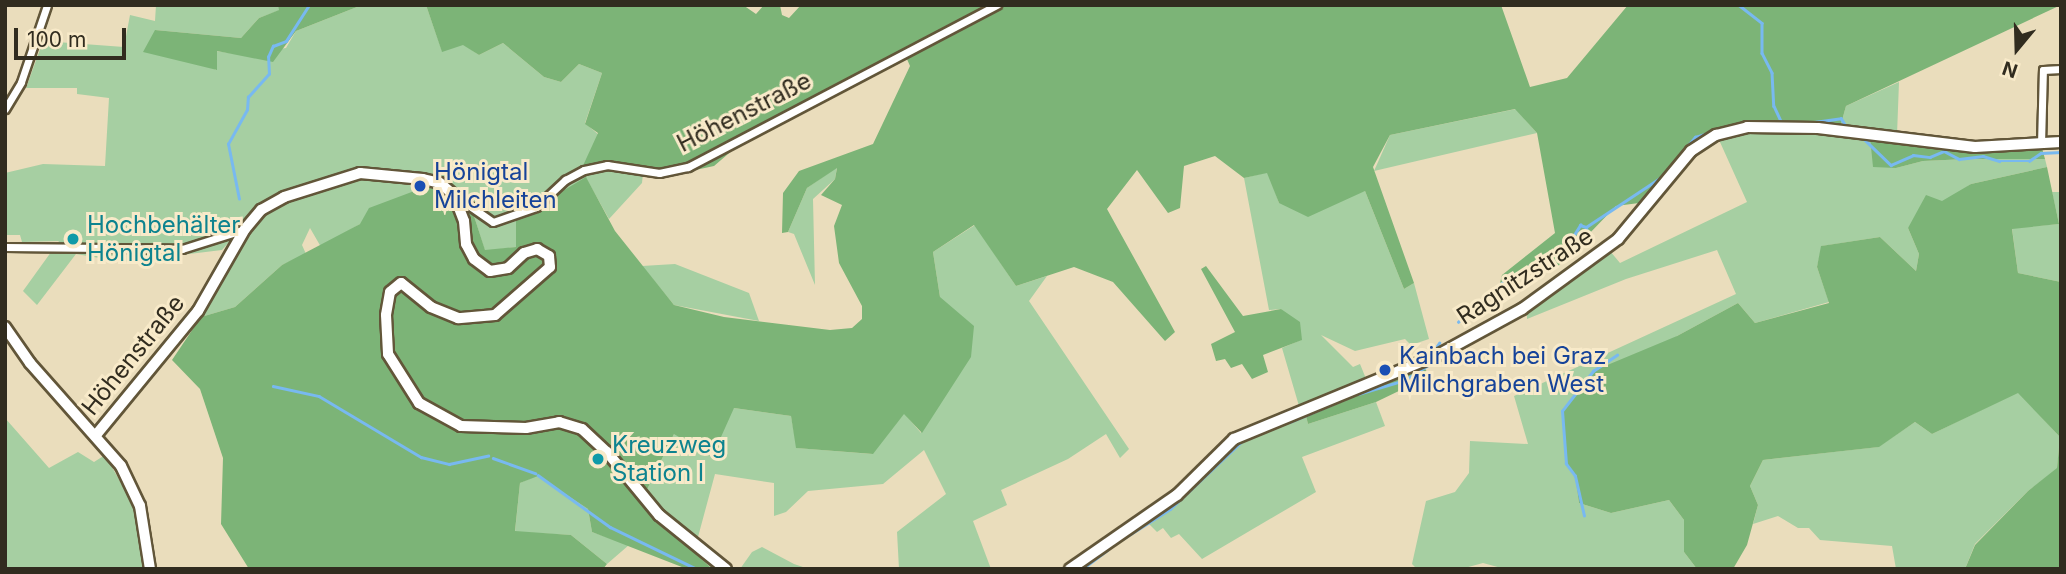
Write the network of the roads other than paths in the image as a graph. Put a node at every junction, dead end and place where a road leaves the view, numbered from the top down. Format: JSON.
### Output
{"nodes":[{"id":1,"x":47,"y":5,"type":"edge"},
{"id":2,"x":997,"y":5,"type":"edge"},
{"id":3,"x":2061,"y":69,"type":"edge"},
{"id":4,"x":5,"y":109,"type":"edge"},
{"id":5,"x":2061,"y":142,"type":"edge"},
{"id":6,"x":2041,"y":145,"type":"junction"},
{"id":7,"x":454,"y":195,"type":"junction"},
{"id":8,"x":244,"y":229,"type":"junction"},
{"id":9,"x":5,"y":247,"type":"edge"},
{"id":10,"x":5,"y":327,"type":"edge"},
{"id":11,"x":96,"y":435,"type":"junction"},
{"id":12,"x":150,"y":569,"type":"edge"},
{"id":13,"x":726,"y":569,"type":"edge"},
{"id":14,"x":1070,"y":569,"type":"edge"}],
"edges":[{"from":1,"to":4,"type":"street"},
{"from":2,"to":7,"type":"street","name":"Höhenstraße"},
{"from":3,"to":6,"type":"street"},
{"from":5,"to":6,"type":"main road","name":"Ragnitzstraße"},
{"from":6,"to":14,"type":"main road","name":"Ragnitzstraße"},
{"from":7,"to":8,"type":"main road","name":"Höhenstraße"},
{"from":7,"to":13,"type":"main road"},
{"from":8,"to":9,"type":"street"},
{"from":8,"to":11,"type":"main road","name":"Höhenstraße"},
{"from":10,"to":11,"type":"main road"},
{"from":11,"to":12,"type":"main road"}]}
